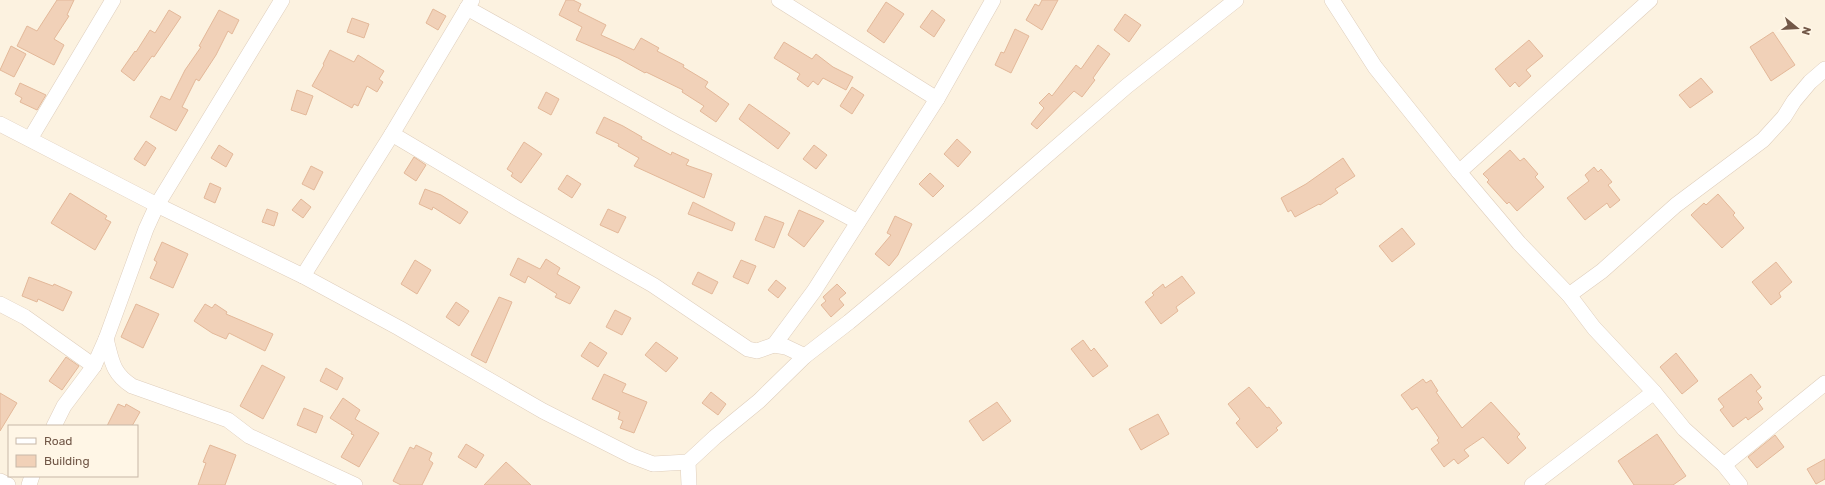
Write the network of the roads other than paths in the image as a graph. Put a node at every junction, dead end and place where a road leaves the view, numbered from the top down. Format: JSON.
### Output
{"nodes":[{"id":1,"x":113,"y":0,"type":"edge"},
{"id":2,"x":282,"y":0,"type":"edge"},
{"id":3,"x":779,"y":0,"type":"edge"},
{"id":4,"x":993,"y":0,"type":"edge"},
{"id":5,"x":1236,"y":0,"type":"edge"},
{"id":6,"x":1332,"y":0,"type":"edge"},
{"id":7,"x":1650,"y":0,"type":"edge"},
{"id":8,"x":469,"y":4,"type":"edge"},
{"id":9,"x":1825,"y":69,"type":"edge"},
{"id":10,"x":937,"y":99,"type":"junction"},
{"id":11,"x":0,"y":124,"type":"edge"},
{"id":12,"x":392,"y":134,"type":"junction"},
{"id":13,"x":30,"y":139,"type":"junction"},
{"id":14,"x":1459,"y":172,"type":"junction"},
{"id":15,"x":157,"y":205,"type":"junction"},
{"id":16,"x":858,"y":222,"type":"junction"},
{"id":17,"x":303,"y":276,"type":"junction"},
{"id":18,"x":1569,"y":295,"type":"junction"},
{"id":19,"x":0,"y":304,"type":"edge"},
{"id":20,"x":106,"y":340,"type":"junction"},
{"id":21,"x":774,"y":345,"type":"junction"},
{"id":22,"x":805,"y":356,"type":"junction"},
{"id":23,"x":94,"y":366,"type":"junction"},
{"id":24,"x":1825,"y":383,"type":"edge"},
{"id":25,"x":1654,"y":392,"type":"junction"},
{"id":26,"x":54,"y":425,"type":"edge"},
{"id":27,"x":688,"y":462,"type":"junction"},
{"id":28,"x":1724,"y":465,"type":"junction"},
{"id":29,"x":0,"y":481,"type":"edge"},
{"id":30,"x":8,"y":485,"type":"edge"},
{"id":31,"x":356,"y":485,"type":"edge"},
{"id":32,"x":689,"y":485,"type":"edge"},
{"id":33,"x":1532,"y":485,"type":"edge"},
{"id":34,"x":1740,"y":485,"type":"edge"}],
"edges":[{"from":1,"to":13,"type":"street"},
{"from":2,"to":15,"type":"street"},
{"from":3,"to":10,"type":"street"},
{"from":4,"to":10,"type":"street"},
{"from":5,"to":22,"type":"street"},
{"from":6,"to":14,"type":"street"},
{"from":7,"to":14,"type":"street"},
{"from":8,"to":12,"type":"street"},
{"from":8,"to":16,"type":"street"},
{"from":9,"to":18,"type":"street"},
{"from":10,"to":16,"type":"street"},
{"from":11,"to":13,"type":"street"},
{"from":12,"to":17,"type":"street"},
{"from":12,"to":21,"type":"street"},
{"from":13,"to":15,"type":"street"},
{"from":14,"to":18,"type":"street"},
{"from":15,"to":17,"type":"street"},
{"from":15,"to":20,"type":"street"},
{"from":16,"to":21,"type":"street"},
{"from":17,"to":27,"type":"street"},
{"from":18,"to":25,"type":"street"},
{"from":19,"to":23,"type":"street"},
{"from":20,"to":23,"type":"street"},
{"from":20,"to":31,"type":"street"},
{"from":21,"to":22,"type":"street"},
{"from":22,"to":27,"type":"street"},
{"from":23,"to":26,"type":"street"},
{"from":24,"to":28,"type":"street"},
{"from":25,"to":28,"type":"street"},
{"from":25,"to":33,"type":"street"},
{"from":27,"to":32,"type":"street"},
{"from":28,"to":34,"type":"street"},
{"from":29,"to":30,"type":"street"}]}
